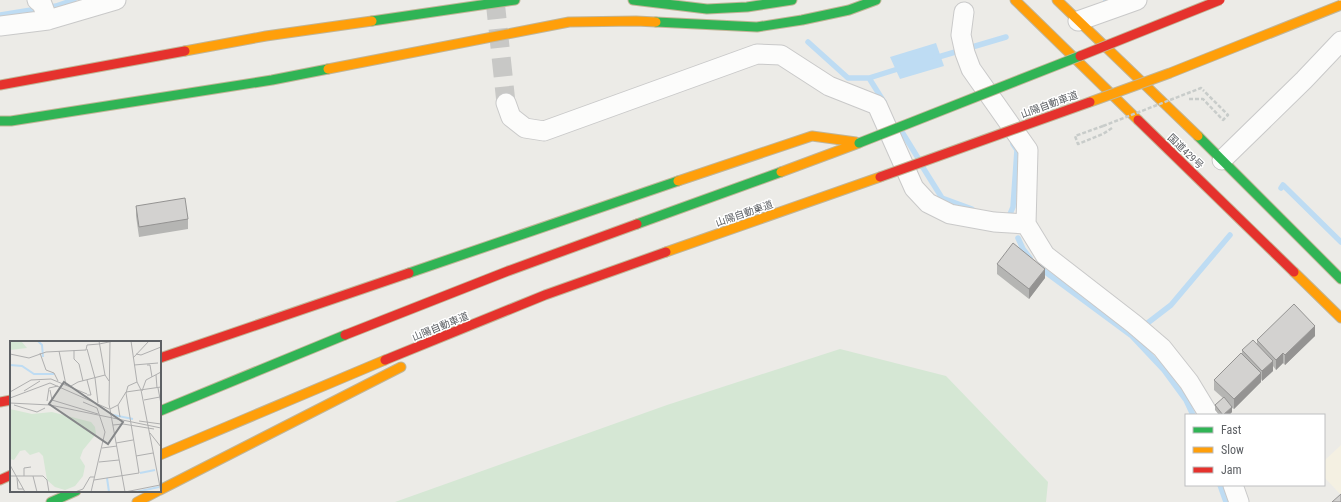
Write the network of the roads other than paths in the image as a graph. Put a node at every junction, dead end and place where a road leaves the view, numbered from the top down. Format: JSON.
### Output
{"nodes":[{"id":1,"x":116,"y":0,"type":"edge"},
{"id":2,"x":515,"y":0,"type":"edge"},
{"id":3,"x":633,"y":0,"type":"edge"},
{"id":4,"x":792,"y":0,"type":"edge"},
{"id":5,"x":876,"y":0,"type":"edge"},
{"id":6,"x":1015,"y":0,"type":"edge"},
{"id":7,"x":1057,"y":0,"type":"edge"},
{"id":8,"x":1137,"y":0,"type":"edge"},
{"id":9,"x":1220,"y":0,"type":"edge"},
{"id":10,"x":1341,"y":6,"type":"edge"},
{"id":11,"x":43,"y":10,"type":"edge"},
{"id":12,"x":964,"y":12,"type":"dead end"},
{"id":13,"x":1078,"y":21,"type":"junction"},
{"id":14,"x":0,"y":26,"type":"edge"},
{"id":15,"x":1341,"y":41,"type":"edge"},
{"id":16,"x":0,"y":85,"type":"edge"},
{"id":17,"x":506,"y":103,"type":"tunnel mouth"},
{"id":18,"x":0,"y":121,"type":"edge"},
{"id":19,"x":11,"y":121,"type":"junction"},
{"id":20,"x":0,"y":126,"type":"edge"},
{"id":21,"x":858,"y":143,"type":"junction"},
{"id":22,"x":1222,"y":160,"type":"junction"},
{"id":23,"x":1026,"y":224,"type":"junction"},
{"id":24,"x":1341,"y":279,"type":"edge"},
{"id":25,"x":545,"y":295,"type":"junction"},
{"id":26,"x":1341,"y":318,"type":"edge"},
{"id":27,"x":446,"y":345,"type":"dead end"},
{"id":28,"x":161,"y":358,"type":"edge"},
{"id":29,"x":410,"y":363,"type":"dead end"},
{"id":30,"x":10,"y":400,"type":"edge"},
{"id":31,"x":0,"y":402,"type":"edge"},
{"id":32,"x":161,"y":411,"type":"edge"},
{"id":33,"x":1208,"y":414,"type":"edge"},
{"id":34,"x":161,"y":455,"type":"edge"},
{"id":35,"x":10,"y":475,"type":"edge"},
{"id":36,"x":0,"y":480,"type":"edge"},
{"id":37,"x":1233,"y":486,"type":"edge"},
{"id":38,"x":161,"y":489,"type":"edge"},
{"id":39,"x":74,"y":492,"type":"edge"},
{"id":40,"x":155,"y":492,"type":"edge"},
{"id":41,"x":51,"y":502,"type":"edge"},
{"id":42,"x":137,"y":502,"type":"edge"},
{"id":43,"x":1239,"y":502,"type":"edge"}],
"edges":[{"from":1,"to":11,"type":"street"},
{"from":2,"to":16,"type":"highway"},
{"from":3,"to":4,"type":"highway"},
{"from":5,"to":19,"type":"highway"},
{"from":6,"to":26,"type":"highway","name":"国道429号"},
{"from":7,"to":13,"type":"highway","name":"国道429号"},
{"from":8,"to":13,"type":"street"},
{"from":9,"to":21,"type":"highway","bridge":true},
{"from":10,"to":25,"type":"highway","name":"山陽自動車道","bridge":true},
{"from":11,"to":14,"type":"street"},
{"from":12,"to":23,"type":"street"},
{"from":13,"to":22,"type":"highway","name":"国道429号"},
{"from":15,"to":22,"type":"street"},
{"from":17,"to":23,"type":"street"},
{"from":18,"to":19,"type":"highway"},
{"from":19,"to":20,"type":"highway"},
{"from":21,"to":28,"type":"highway"},
{"from":21,"to":32,"type":"highway"},
{"from":22,"to":24,"type":"highway","name":"国道429号"},
{"from":23,"to":33,"type":"street"},
{"from":25,"to":27,"type":"highway"},
{"from":25,"to":34,"type":"highway","name":"山陽自動車道"},
{"from":29,"to":38,"type":"highway"},
{"from":30,"to":31,"type":"highway"},
{"from":35,"to":36,"type":"highway"},
{"from":37,"to":43,"type":"street"},
{"from":39,"to":41,"type":"highway"},
{"from":40,"to":42,"type":"highway"}]}
